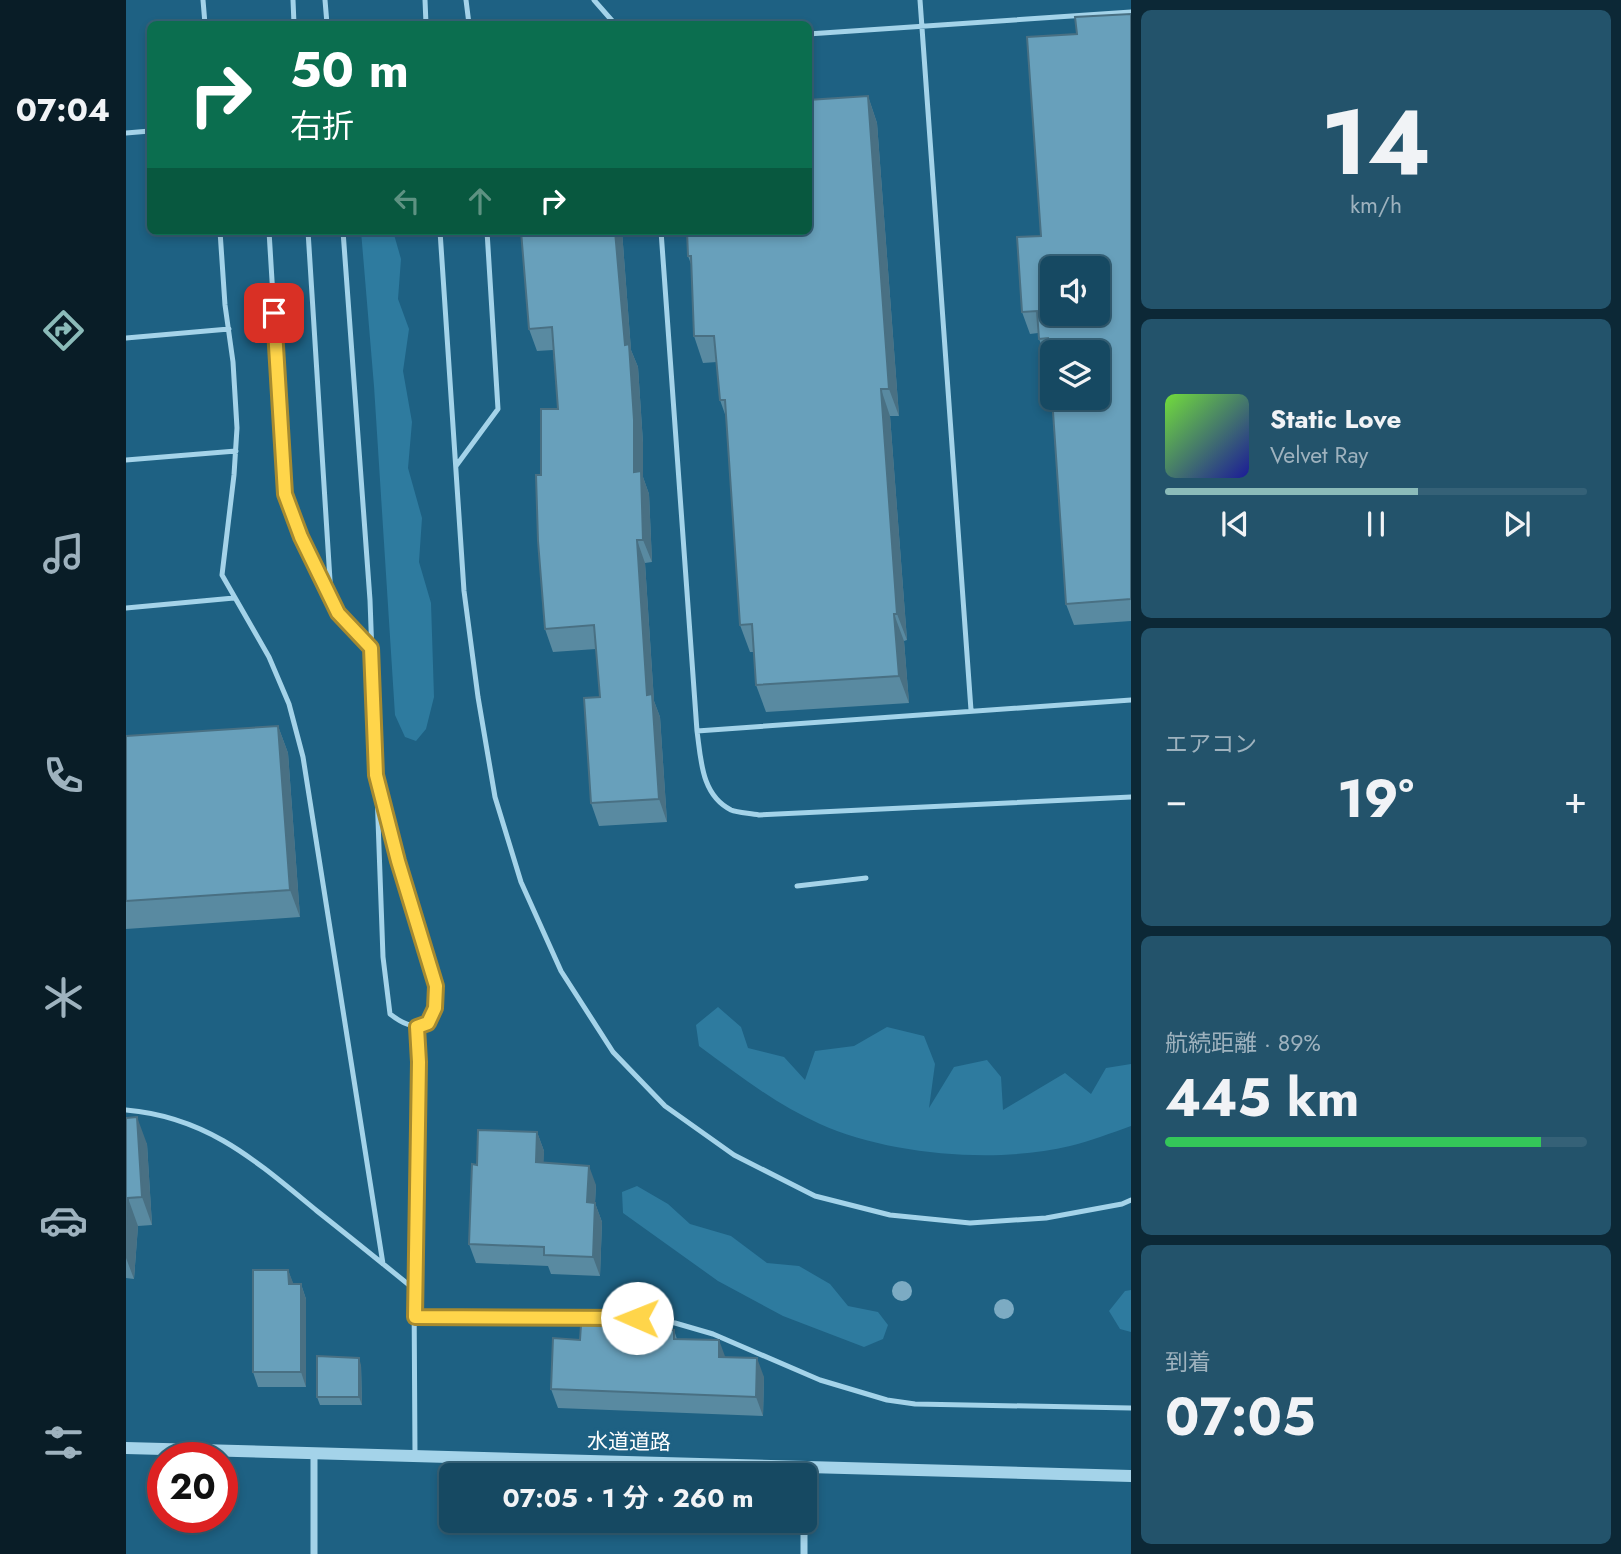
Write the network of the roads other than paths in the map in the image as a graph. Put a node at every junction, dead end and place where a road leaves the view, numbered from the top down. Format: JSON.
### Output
{"nodes":[{"id":1,"x":203,"y":0,"type":"edge"},
{"id":2,"x":293,"y":0,"type":"edge"},
{"id":3,"x":325,"y":0,"type":"edge"},
{"id":4,"x":425,"y":0,"type":"edge"},
{"id":5,"x":466,"y":0,"type":"edge"},
{"id":6,"x":594,"y":0,"type":"edge"},
{"id":7,"x":920,"y":0,"type":"edge"},
{"id":8,"x":1131,"y":12,"type":"edge"},
{"id":9,"x":205,"y":21,"type":"edge"},
{"id":10,"x":294,"y":21,"type":"edge"},
{"id":11,"x":327,"y":21,"type":"edge"},
{"id":12,"x":426,"y":21,"type":"edge"},
{"id":13,"x":469,"y":21,"type":"edge"},
{"id":14,"x":612,"y":21,"type":"edge"},
{"id":15,"x":922,"y":26,"type":"junction"},
{"id":16,"x":812,"y":34,"type":"edge"},
{"id":17,"x":147,"y":131,"type":"edge"},
{"id":18,"x":126,"y":133,"type":"edge"},
{"id":19,"x":220,"y":235,"type":"edge"},
{"id":20,"x":269,"y":235,"type":"edge"},
{"id":21,"x":308,"y":235,"type":"edge"},
{"id":22,"x":342,"y":235,"type":"edge"},
{"id":23,"x":440,"y":235,"type":"edge"},
{"id":24,"x":487,"y":235,"type":"edge"},
{"id":25,"x":661,"y":235,"type":"edge"},
{"id":26,"x":229,"y":329,"type":"junction"},
{"id":27,"x":126,"y":338,"type":"edge"},
{"id":28,"x":236,"y":451,"type":"junction"},
{"id":29,"x":126,"y":460,"type":"edge"},
{"id":30,"x":456,"y":467,"type":"junction"},
{"id":31,"x":331,"y":596,"type":"junction"},
{"id":32,"x":234,"y":598,"type":"junction"},
{"id":33,"x":126,"y":608,"type":"edge"},
{"id":34,"x":371,"y":648,"type":"junction"},
{"id":35,"x":1131,"y":700,"type":"edge"},
{"id":36,"x":971,"y":710,"type":"junction"},
{"id":37,"x":697,"y":730,"type":"junction"},
{"id":38,"x":376,"y":775,"type":"junction"},
{"id":39,"x":1131,"y":797,"type":"edge"},
{"id":40,"x":866,"y":878,"type":"dead end"},
{"id":41,"x":797,"y":886,"type":"dead end"},
{"id":42,"x":417,"y":1027,"type":"junction"},
{"id":43,"x":126,"y":1110,"type":"edge"},
{"id":44,"x":1131,"y":1200,"type":"edge"},
{"id":45,"x":383,"y":1264,"type":"junction"},
{"id":46,"x":414,"y":1289,"type":"junction"},
{"id":47,"x":415,"y":1317,"type":"junction"},
{"id":48,"x":1131,"y":1408,"type":"edge"},
{"id":49,"x":126,"y":1448,"type":"edge"},
{"id":50,"x":314,"y":1454,"type":"junction"},
{"id":51,"x":415,"y":1455,"type":"junction"},
{"id":52,"x":622,"y":1463,"type":"edge"},
{"id":53,"x":817,"y":1470,"type":"edge"},
{"id":54,"x":1131,"y":1476,"type":"edge"},
{"id":55,"x":804,"y":1533,"type":"edge"},
{"id":56,"x":314,"y":1554,"type":"edge"},
{"id":57,"x":804,"y":1554,"type":"edge"}],
"edges":[{"from":1,"to":9,"type":"lane"},
{"from":2,"to":10,"type":"lane"},
{"from":3,"to":11,"type":"lane"},
{"from":4,"to":12,"type":"lane"},
{"from":5,"to":13,"type":"lane"},
{"from":6,"to":14,"type":"lane"},
{"from":7,"to":15,"type":"lane"},
{"from":8,"to":15,"type":"lane"},
{"from":15,"to":16,"type":"lane"},
{"from":15,"to":36,"type":"lane"},
{"from":17,"to":18,"type":"lane"},
{"from":19,"to":26,"type":"lane"},
{"from":20,"to":31,"type":"lane"},
{"from":21,"to":31,"type":"lane"},
{"from":22,"to":34,"type":"lane"},
{"from":23,"to":30,"type":"lane"},
{"from":24,"to":30,"type":"lane"},
{"from":25,"to":37,"type":"lane"},
{"from":26,"to":27,"type":"lane"},
{"from":26,"to":28,"type":"lane"},
{"from":28,"to":29,"type":"lane"},
{"from":28,"to":32,"type":"lane"},
{"from":30,"to":44,"type":"lane"},
{"from":31,"to":34,"type":"lane"},
{"from":32,"to":33,"type":"lane"},
{"from":32,"to":45,"type":"lane"},
{"from":34,"to":38,"type":"lane"},
{"from":35,"to":36,"type":"lane"},
{"from":36,"to":37,"type":"lane"},
{"from":37,"to":39,"type":"lane"},
{"from":38,"to":42,"type":"lane"},
{"from":38,"to":42,"type":"lane"},
{"from":40,"to":41,"type":"lane"},
{"from":42,"to":46,"type":"lane"},
{"from":43,"to":45,"type":"lane"},
{"from":45,"to":46,"type":"lane"},
{"from":46,"to":47,"type":"lane"},
{"from":47,"to":48,"type":"lane"},
{"from":47,"to":51,"type":"lane"},
{"from":49,"to":50,"type":"street","name":"水道道路"},
{"from":50,"to":51,"type":"street","name":"水道道路"},
{"from":50,"to":56,"type":"street"},
{"from":51,"to":52,"type":"street","name":"水道道路"},
{"from":53,"to":54,"type":"street","name":"水道道路"},
{"from":55,"to":57,"type":"street"}]}
